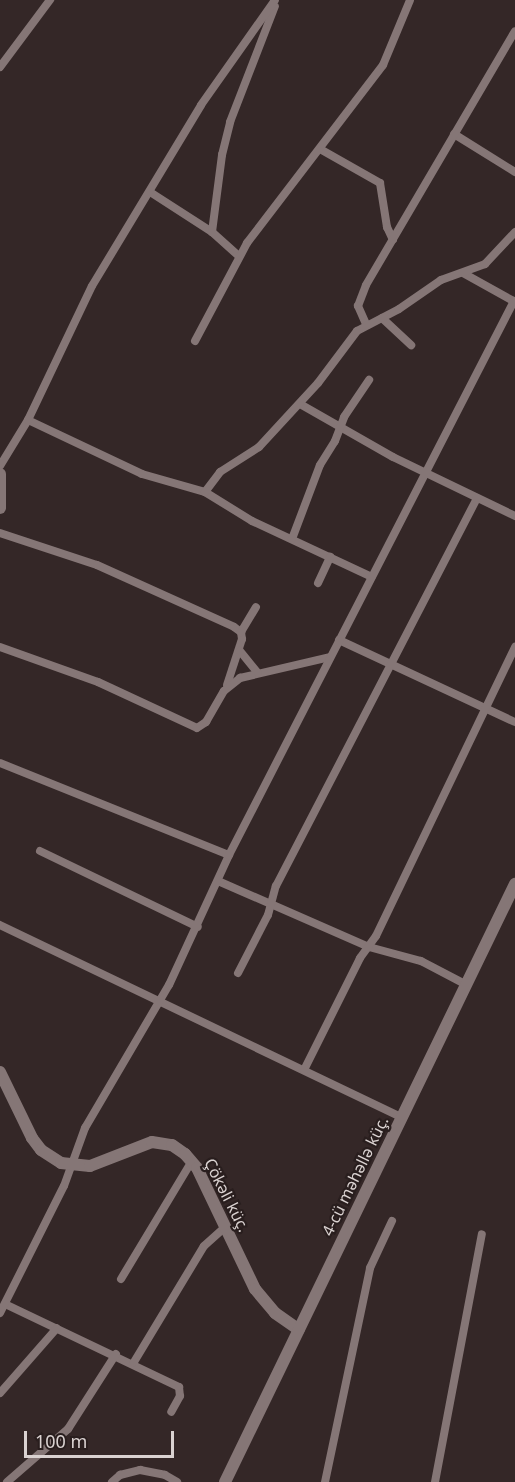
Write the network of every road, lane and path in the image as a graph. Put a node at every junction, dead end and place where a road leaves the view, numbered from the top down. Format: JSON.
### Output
{"nodes":[{"id":1,"x":50,"y":0,"type":"edge"},
{"id":2,"x":276,"y":0,"type":"edge"},
{"id":3,"x":410,"y":0,"type":"edge"},
{"id":4,"x":515,"y":31,"type":"edge"},
{"id":5,"x":0,"y":67,"type":"edge"},
{"id":6,"x":454,"y":134,"type":"junction"},
{"id":7,"x":320,"y":149,"type":"junction"},
{"id":8,"x":515,"y":172,"type":"edge"},
{"id":9,"x":150,"y":192,"type":"junction"},
{"id":10,"x":212,"y":232,"type":"junction"},
{"id":11,"x":515,"y":232,"type":"edge"},
{"id":12,"x":393,"y":240,"type":"junction"},
{"id":13,"x":239,"y":256,"type":"junction"},
{"id":14,"x":463,"y":273,"type":"junction"},
{"id":15,"x":514,"y":301,"type":"edge"},
{"id":16,"x":382,"y":318,"type":"junction"},
{"id":17,"x":366,"y":324,"type":"junction"},
{"id":18,"x":195,"y":342,"type":"dead end"},
{"id":19,"x":411,"y":345,"type":"dead end"},
{"id":20,"x":369,"y":380,"type":"dead end"},
{"id":21,"x":300,"y":404,"type":"junction"},
{"id":22,"x":28,"y":420,"type":"junction"},
{"id":23,"x":340,"y":428,"type":"junction"},
{"id":24,"x":0,"y":466,"type":"edge"},
{"id":25,"x":423,"y":472,"type":"junction"},
{"id":26,"x":0,"y":474,"type":"edge"},
{"id":27,"x":205,"y":492,"type":"junction"},
{"id":28,"x":477,"y":498,"type":"junction"},
{"id":29,"x":0,"y":508,"type":"edge"},
{"id":30,"x":514,"y":513,"type":"edge"},
{"id":31,"x":0,"y":533,"type":"edge"},
{"id":32,"x":291,"y":539,"type":"junction"},
{"id":33,"x":330,"y":557,"type":"junction"},
{"id":34,"x":372,"y":577,"type":"junction"},
{"id":35,"x":318,"y":583,"type":"dead end"},
{"id":36,"x":256,"y":607,"type":"dead end"},
{"id":37,"x":241,"y":632,"type":"junction"},
{"id":38,"x":339,"y":640,"type":"junction"},
{"id":39,"x":0,"y":647,"type":"edge"},
{"id":40,"x":515,"y":647,"type":"edge"},
{"id":41,"x":240,"y":651,"type":"junction"},
{"id":42,"x":330,"y":657,"type":"junction"},
{"id":43,"x":390,"y":664,"type":"junction"},
{"id":44,"x":258,"y":673,"type":"junction"},
{"id":45,"x":224,"y":691,"type":"junction"},
{"id":46,"x":484,"y":707,"type":"junction"},
{"id":47,"x":515,"y":722,"type":"edge"},
{"id":48,"x":0,"y":762,"type":"edge"},
{"id":49,"x":40,"y":851,"type":"dead end"},
{"id":50,"x":229,"y":855,"type":"junction"},
{"id":51,"x":218,"y":881,"type":"junction"},
{"id":52,"x":515,"y":884,"type":"edge"},
{"id":53,"x":270,"y":906,"type":"junction"},
{"id":54,"x":0,"y":925,"type":"edge"},
{"id":55,"x":198,"y":927,"type":"junction"},
{"id":56,"x":369,"y":947,"type":"junction"},
{"id":57,"x":238,"y":973,"type":"dead end"},
{"id":58,"x":466,"y":985,"type":"junction"},
{"id":59,"x":158,"y":1002,"type":"junction"},
{"id":60,"x":304,"y":1070,"type":"junction"},
{"id":61,"x":0,"y":1072,"type":"edge"},
{"id":62,"x":402,"y":1118,"type":"junction"},
{"id":63,"x":192,"y":1161,"type":"junction"},
{"id":64,"x":71,"y":1166,"type":"junction"},
{"id":65,"x":392,"y":1221,"type":"dead end"},
{"id":66,"x":226,"y":1226,"type":"junction"},
{"id":67,"x":482,"y":1233,"type":"dead end"},
{"id":68,"x":121,"y":1279,"type":"dead end"},
{"id":69,"x":5,"y":1304,"type":"junction"},
{"id":70,"x":0,"y":1313,"type":"edge"},
{"id":71,"x":57,"y":1328,"type":"junction"},
{"id":72,"x":299,"y":1330,"type":"junction"},
{"id":73,"x":116,"y":1354,"type":"junction"},
{"id":74,"x":134,"y":1362,"type":"junction"},
{"id":75,"x":0,"y":1393,"type":"edge"},
{"id":76,"x":171,"y":1412,"type":"dead end"},
{"id":77,"x":7,"y":1482,"type":"edge"},
{"id":78,"x":112,"y":1482,"type":"edge"},
{"id":79,"x":177,"y":1482,"type":"edge"},
{"id":80,"x":225,"y":1482,"type":"edge"},
{"id":81,"x":326,"y":1482,"type":"edge"},
{"id":82,"x":435,"y":1482,"type":"edge"}],
"edges":[{"from":1,"to":5,"type":"street"},
{"from":2,"to":9,"type":"street"},
{"from":2,"to":10,"type":"street"},
{"from":3,"to":7,"type":"street"},
{"from":4,"to":6,"type":"street"},
{"from":6,"to":8,"type":"street"},
{"from":6,"to":12,"type":"street"},
{"from":7,"to":12,"type":"street"},
{"from":7,"to":13,"type":"street"},
{"from":9,"to":10,"type":"street"},
{"from":9,"to":22,"type":"street"},
{"from":10,"to":13,"type":"street"},
{"from":11,"to":14,"type":"street"},
{"from":12,"to":17,"type":"street"},
{"from":13,"to":18,"type":"street"},
{"from":14,"to":15,"type":"street"},
{"from":14,"to":16,"type":"street"},
{"from":15,"to":25,"type":"street"},
{"from":16,"to":17,"type":"street"},
{"from":16,"to":19,"type":"street"},
{"from":17,"to":21,"type":"street"},
{"from":20,"to":23,"type":"street"},
{"from":21,"to":23,"type":"street"},
{"from":21,"to":27,"type":"street"},
{"from":22,"to":24,"type":"street"},
{"from":22,"to":27,"type":"street"},
{"from":23,"to":25,"type":"street"},
{"from":23,"to":32,"type":"street"},
{"from":25,"to":28,"type":"street"},
{"from":25,"to":34,"type":"street"},
{"from":26,"to":29,"type":"street"},
{"from":27,"to":32,"type":"street"},
{"from":28,"to":30,"type":"street"},
{"from":28,"to":43,"type":"street"},
{"from":31,"to":37,"type":"street"},
{"from":32,"to":33,"type":"street"},
{"from":33,"to":34,"type":"street"},
{"from":33,"to":35,"type":"street"},
{"from":34,"to":38,"type":"street"},
{"from":36,"to":37,"type":"street"},
{"from":37,"to":41,"type":"street"},
{"from":38,"to":42,"type":"street"},
{"from":38,"to":43,"type":"street"},
{"from":39,"to":45,"type":"street"},
{"from":40,"to":46,"type":"street"},
{"from":41,"to":44,"type":"street"},
{"from":41,"to":45,"type":"street"},
{"from":42,"to":44,"type":"street"},
{"from":42,"to":50,"type":"street"},
{"from":43,"to":46,"type":"street"},
{"from":43,"to":53,"type":"street"},
{"from":44,"to":45,"type":"street"},
{"from":46,"to":47,"type":"street"},
{"from":46,"to":56,"type":"street"},
{"from":48,"to":50,"type":"street"},
{"from":49,"to":55,"type":"street"},
{"from":50,"to":51,"type":"street"},
{"from":51,"to":53,"type":"street"},
{"from":51,"to":55,"type":"street"},
{"from":52,"to":58,"type":"street","name":"4-cü məhəllə küç."},
{"from":53,"to":56,"type":"street"},
{"from":53,"to":57,"type":"street"},
{"from":54,"to":59,"type":"street"},
{"from":55,"to":59,"type":"street"},
{"from":56,"to":58,"type":"street"},
{"from":56,"to":60,"type":"street"},
{"from":58,"to":62,"type":"street","name":"4-cü məhəllə küç."},
{"from":59,"to":60,"type":"street"},
{"from":59,"to":64,"type":"street"},
{"from":60,"to":62,"type":"street"},
{"from":61,"to":64,"type":"street"},
{"from":62,"to":72,"type":"street","name":"4-cü məhəllə küç."},
{"from":63,"to":64,"type":"street","name":"Çökəli küç."},
{"from":63,"to":66,"type":"street","name":"Çökəli küç."},
{"from":63,"to":68,"type":"street"},
{"from":64,"to":69,"type":"street"},
{"from":65,"to":81,"type":"street"},
{"from":66,"to":72,"type":"street","name":"Çökəli küç."},
{"from":66,"to":74,"type":"street"},
{"from":67,"to":82,"type":"street"},
{"from":69,"to":70,"type":"street"},
{"from":69,"to":71,"type":"street"},
{"from":71,"to":73,"type":"street"},
{"from":71,"to":75,"type":"street"},
{"from":72,"to":80,"type":"street","name":"4-cü məhəllə küç."},
{"from":73,"to":74,"type":"street"},
{"from":73,"to":77,"type":"street"},
{"from":74,"to":76,"type":"street"},
{"from":78,"to":79,"type":"street"}]}
